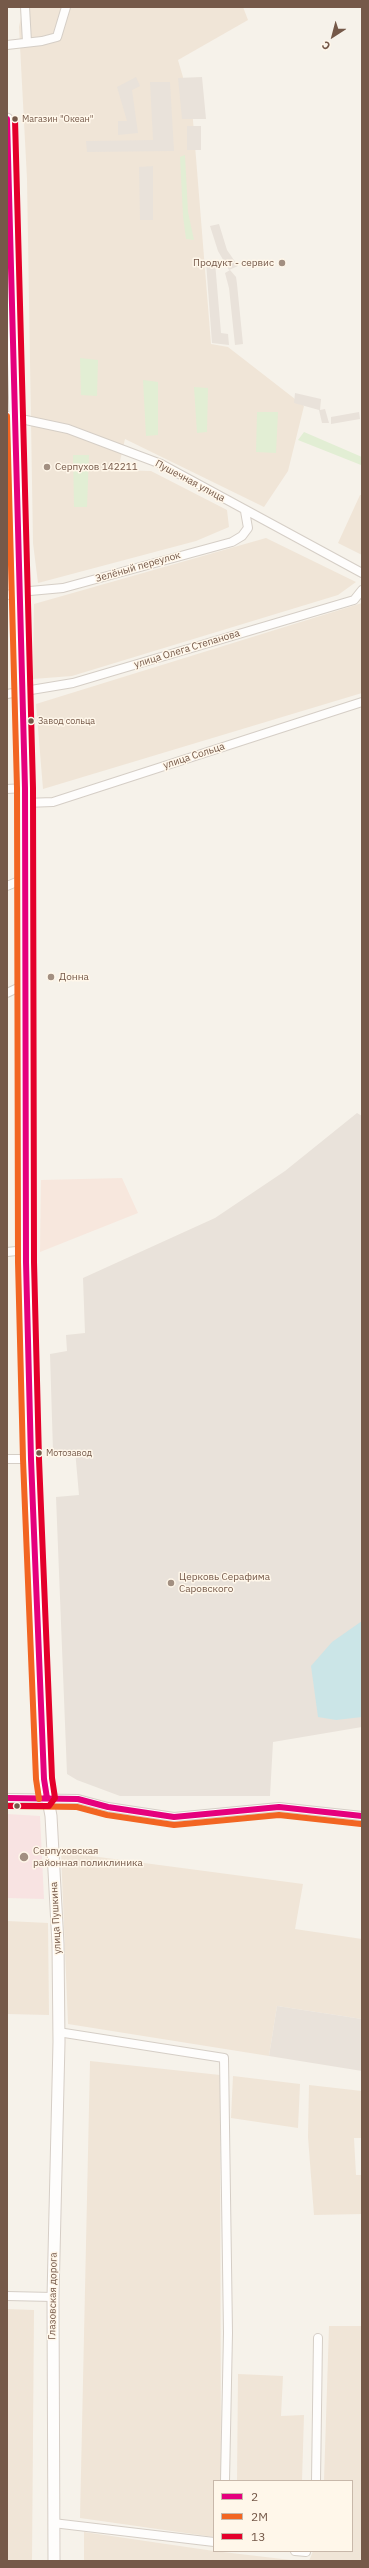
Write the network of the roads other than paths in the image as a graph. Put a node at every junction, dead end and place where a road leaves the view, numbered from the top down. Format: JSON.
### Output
{"nodes":[{"id":1,"x":25,"y":7,"type":"edge"},
{"id":2,"x":66,"y":7,"type":"edge"},
{"id":3,"x":27,"y":42,"type":"junction"},
{"id":4,"x":7,"y":45,"type":"edge"},
{"id":5,"x":7,"y":119,"type":"edge"},
{"id":6,"x":10,"y":416,"type":"edge"},
{"id":7,"x":12,"y":497,"type":"edge"},
{"id":8,"x":245,"y":511,"type":"junction"},
{"id":9,"x":362,"y":573,"type":"edge"},
{"id":10,"x":362,"y":590,"type":"edge"},
{"id":11,"x":19,"y":592,"type":"junction"},
{"id":12,"x":7,"y":595,"type":"edge"},
{"id":13,"x":22,"y":690,"type":"junction"},
{"id":14,"x":7,"y":694,"type":"edge"},
{"id":15,"x":362,"y":702,"type":"edge"},
{"id":16,"x":25,"y":788,"type":"junction"},
{"id":17,"x":7,"y":789,"type":"edge"},
{"id":18,"x":25,"y":803,"type":"junction"},
{"id":19,"x":26,"y":878,"type":"junction"},
{"id":20,"x":7,"y":886,"type":"edge"},
{"id":21,"x":26,"y":984,"type":"junction"},
{"id":22,"x":7,"y":993,"type":"edge"},
{"id":23,"x":26,"y":1250,"type":"junction"},
{"id":24,"x":7,"y":1252,"type":"edge"},
{"id":25,"x":7,"y":1459,"type":"edge"},
{"id":26,"x":31,"y":1459,"type":"junction"},
{"id":27,"x":7,"y":1798,"type":"edge"},
{"id":28,"x":47,"y":1798,"type":"junction"},
{"id":29,"x":362,"y":1816,"type":"edge"},
{"id":30,"x":58,"y":2032,"type":"junction"},
{"id":31,"x":7,"y":2296,"type":"edge"},
{"id":32,"x":53,"y":2297,"type":"junction"},
{"id":33,"x":318,"y":2338,"type":"dead end"},
{"id":34,"x":225,"y":2480,"type":"edge"},
{"id":35,"x":316,"y":2480,"type":"edge"},
{"id":36,"x":53,"y":2523,"type":"junction"},
{"id":37,"x":213,"y":2542,"type":"edge"},
{"id":38,"x":306,"y":2552,"type":"edge"},
{"id":39,"x":54,"y":2561,"type":"edge"},
{"id":40,"x":302,"y":2561,"type":"edge"}],
"edges":[{"from":1,"to":3,"type":"street"},
{"from":2,"to":3,"type":"street"},
{"from":3,"to":4,"type":"street"},
{"from":5,"to":6,"type":"street"},
{"from":6,"to":7,"type":"street"},
{"from":6,"to":8,"type":"street","name":"Пушечная улица"},
{"from":7,"to":11,"type":"street"},
{"from":8,"to":9,"type":"street","name":"Пушечная улица"},
{"from":8,"to":11,"type":"street","name":"Зелёный переулок"},
{"from":10,"to":13,"type":"street","name":"улица Олега Степанова"},
{"from":11,"to":12,"type":"street","name":"Зелёный переулок"},
{"from":11,"to":13,"type":"street"},
{"from":13,"to":14,"type":"street","name":"улица Олега Степанова"},
{"from":13,"to":16,"type":"street"},
{"from":15,"to":18,"type":"street","name":"улица Сольца"},
{"from":16,"to":17,"type":"street"},
{"from":16,"to":18,"type":"street"},
{"from":18,"to":19,"type":"street"},
{"from":19,"to":20,"type":"street"},
{"from":19,"to":21,"type":"street"},
{"from":21,"to":22,"type":"street"},
{"from":21,"to":23,"type":"street"},
{"from":23,"to":24,"type":"street"},
{"from":23,"to":26,"type":"street","name":"улица Пушкина"},
{"from":25,"to":26,"type":"street"},
{"from":26,"to":28,"type":"street","name":"улица Пушкина"},
{"from":27,"to":28,"type":"street"},
{"from":28,"to":29,"type":"street"},
{"from":28,"to":30,"type":"street","name":"улица Пушкина"},
{"from":30,"to":32,"type":"street","name":"Глазовская дорога"},
{"from":30,"to":34,"type":"street"},
{"from":31,"to":32,"type":"street"},
{"from":32,"to":36,"type":"street","name":"Глазовская дорога"},
{"from":33,"to":35,"type":"street"},
{"from":36,"to":37,"type":"street"},
{"from":36,"to":39,"type":"street","name":"Глазовская дорога"},
{"from":38,"to":40,"type":"street"}]}
